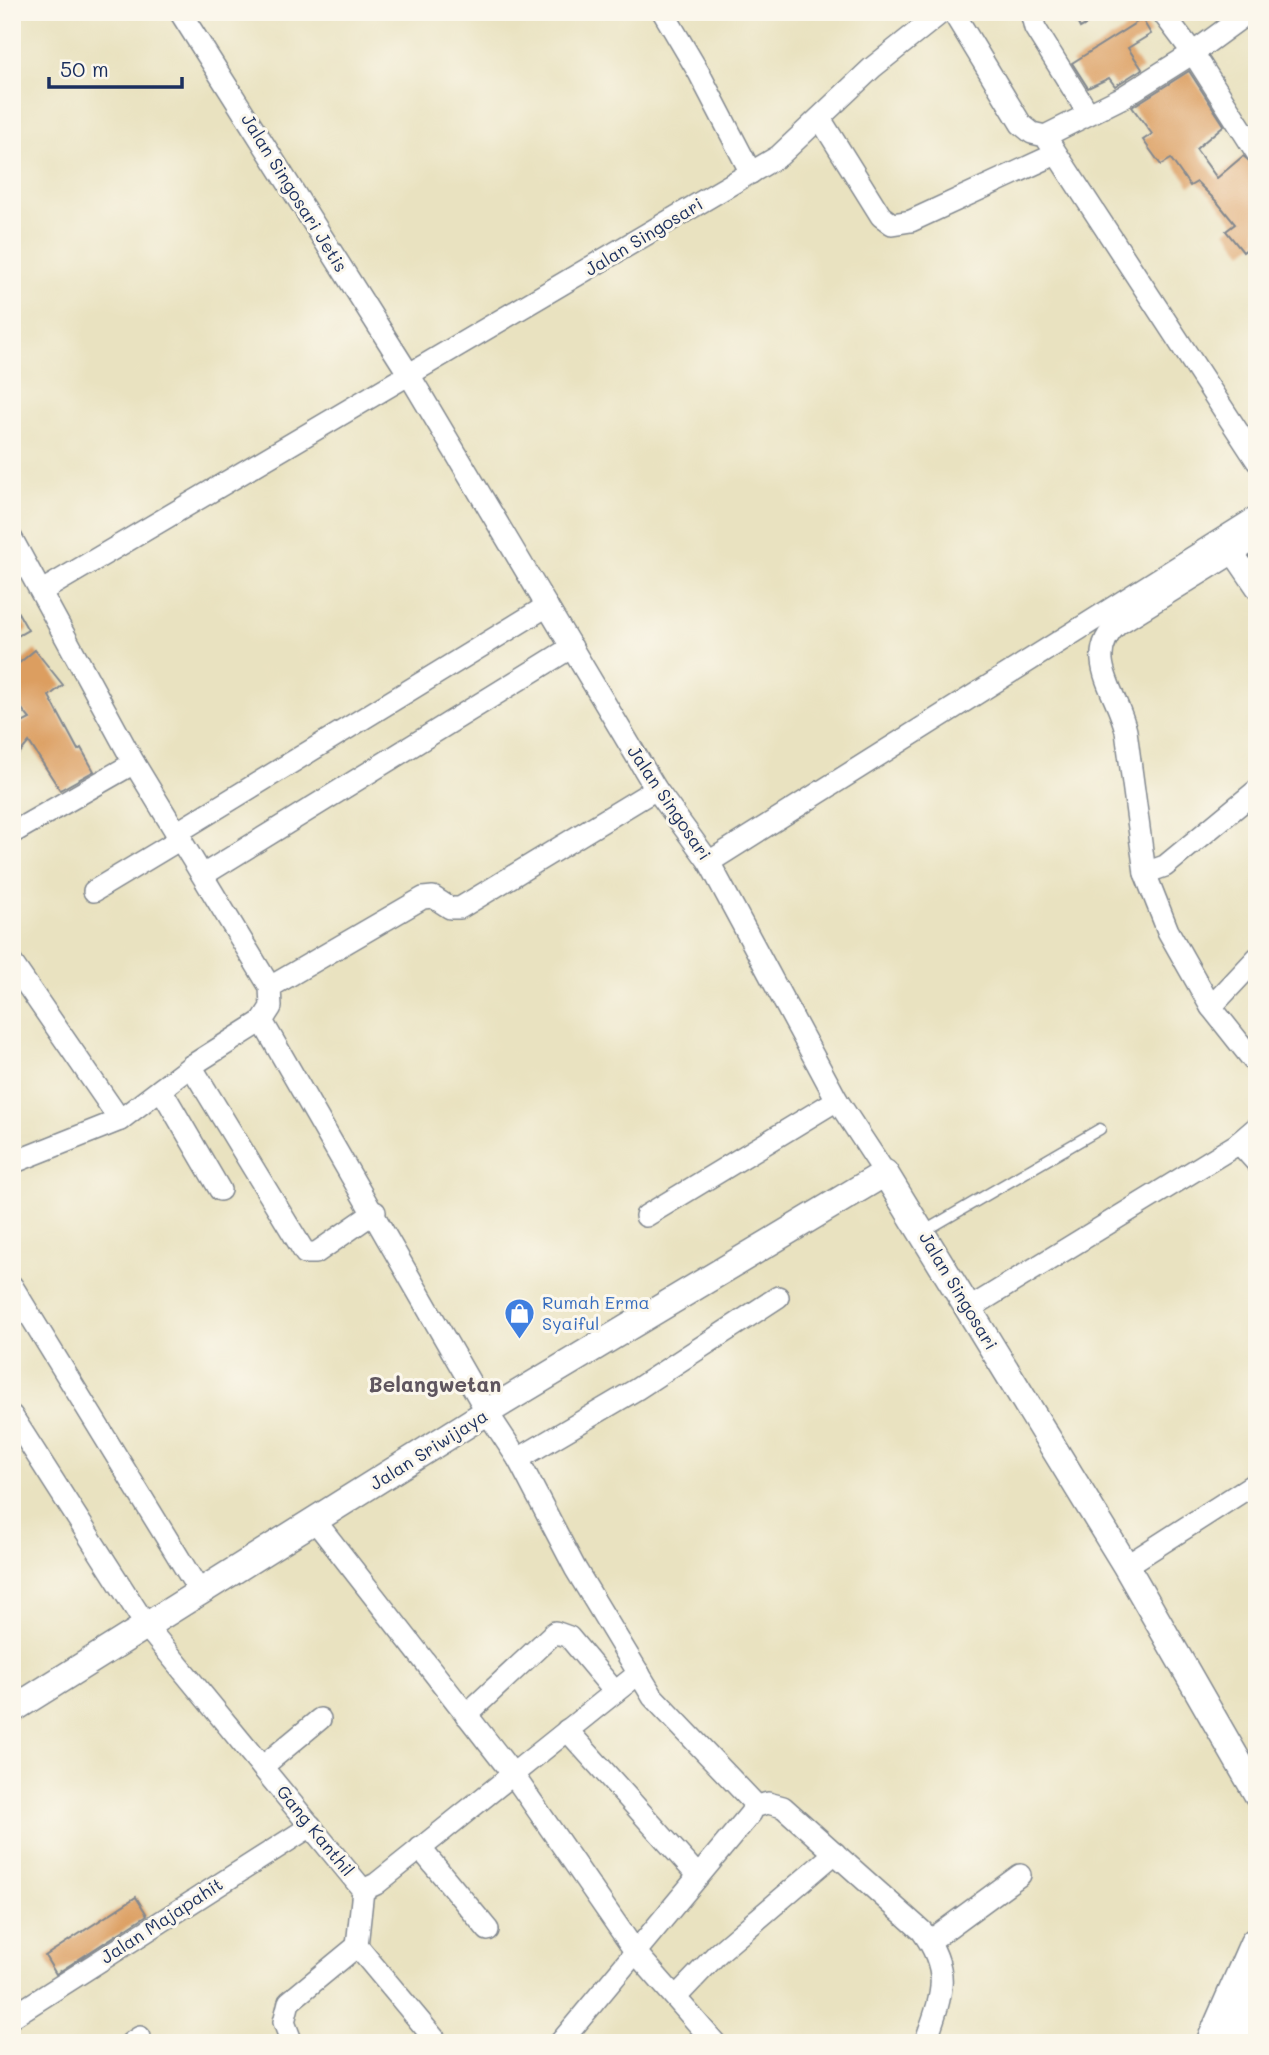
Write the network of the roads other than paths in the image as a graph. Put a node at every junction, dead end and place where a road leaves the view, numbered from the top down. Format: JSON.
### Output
{"nodes":[{"id":1,"x":180,"y":12,"type":"edge"},
{"id":2,"x":663,"y":12,"type":"edge"},
{"id":3,"x":942,"y":12,"type":"edge"},
{"id":4,"x":953,"y":12,"type":"edge"},
{"id":5,"x":1031,"y":12,"type":"edge"},
{"id":6,"x":1162,"y":12,"type":"edge"},
{"id":7,"x":1249,"y":12,"type":"edge"},
{"id":8,"x":1193,"y":53,"type":"junction"},
{"id":9,"x":1088,"y":113,"type":"junction"},
{"id":10,"x":821,"y":120,"type":"junction"},
{"id":11,"x":1050,"y":145,"type":"junction"},
{"id":12,"x":1257,"y":153,"type":"edge"},
{"id":13,"x":751,"y":173,"type":"junction"},
{"id":14,"x":408,"y":373,"type":"junction"},
{"id":15,"x":1257,"y":461,"type":"edge"},
{"id":16,"x":1257,"y":517,"type":"edge"},
{"id":17,"x":1257,"y":538,"type":"edge"},
{"id":18,"x":12,"y":539,"type":"edge"},
{"id":19,"x":1233,"y":553,"type":"junction"},
{"id":20,"x":1257,"y":588,"type":"edge"},
{"id":21,"x":42,"y":591,"type":"junction"},
{"id":22,"x":547,"y":606,"type":"junction"},
{"id":23,"x":572,"y":647,"type":"junction"},
{"id":24,"x":134,"y":762,"type":"junction"},
{"id":25,"x":656,"y":789,"type":"junction"},
{"id":26,"x":1257,"y":790,"type":"edge"},
{"id":27,"x":12,"y":833,"type":"edge"},
{"id":28,"x":180,"y":835,"type":"junction"},
{"id":29,"x":709,"y":862,"type":"junction"},
{"id":30,"x":1145,"y":873,"type":"junction"},
{"id":31,"x":204,"y":875,"type":"junction"},
{"id":32,"x":94,"y":891,"type":"dead end"},
{"id":33,"x":1257,"y":958,"type":"edge"},
{"id":34,"x":12,"y":962,"type":"edge"},
{"id":35,"x":270,"y":986,"type":"junction"},
{"id":36,"x":1211,"y":1007,"type":"junction"},
{"id":37,"x":262,"y":1021,"type":"junction"},
{"id":38,"x":1255,"y":1060,"type":"edge"},
{"id":39,"x":191,"y":1066,"type":"junction"},
{"id":40,"x":162,"y":1089,"type":"junction"},
{"id":41,"x":837,"y":1100,"type":"junction"},
{"id":42,"x":120,"y":1120,"type":"junction"},
{"id":43,"x":1257,"y":1128,"type":"edge"},
{"id":44,"x":1100,"y":1129,"type":"dead end"},
{"id":45,"x":1239,"y":1143,"type":"junction"},
{"id":46,"x":12,"y":1163,"type":"edge"},
{"id":47,"x":1257,"y":1163,"type":"edge"},
{"id":48,"x":885,"y":1173,"type":"junction"},
{"id":49,"x":220,"y":1190,"type":"dead end"},
{"id":50,"x":375,"y":1212,"type":"junction"},
{"id":51,"x":646,"y":1216,"type":"dead end"},
{"id":52,"x":923,"y":1232,"type":"junction"},
{"id":53,"x":12,"y":1286,"type":"edge"},
{"id":54,"x":778,"y":1297,"type":"dead end"},
{"id":55,"x":970,"y":1308,"type":"junction"},
{"id":56,"x":487,"y":1412,"type":"junction"},
{"id":57,"x":12,"y":1416,"type":"edge"},
{"id":58,"x":518,"y":1459,"type":"junction"},
{"id":59,"x":1257,"y":1482,"type":"edge"},
{"id":60,"x":316,"y":1522,"type":"junction"},
{"id":61,"x":1126,"y":1566,"type":"junction"},
{"id":62,"x":201,"y":1594,"type":"junction"},
{"id":63,"x":147,"y":1627,"type":"junction"},
{"id":64,"x":639,"y":1673,"type":"junction"},
{"id":65,"x":615,"y":1692,"type":"junction"},
{"id":66,"x":12,"y":1710,"type":"edge"},
{"id":67,"x":466,"y":1715,"type":"junction"},
{"id":68,"x":320,"y":1719,"type":"dead end"},
{"id":69,"x":567,"y":1730,"type":"junction"},
{"id":70,"x":262,"y":1767,"type":"junction"},
{"id":71,"x":512,"y":1773,"type":"junction"},
{"id":72,"x":1257,"y":1794,"type":"edge"},
{"id":73,"x":754,"y":1807,"type":"junction"},
{"id":74,"x":311,"y":1826,"type":"junction"},
{"id":75,"x":420,"y":1848,"type":"junction"},
{"id":76,"x":835,"y":1853,"type":"junction"},
{"id":77,"x":1020,"y":1875,"type":"dead end"},
{"id":78,"x":698,"y":1876,"type":"junction"},
{"id":79,"x":363,"y":1889,"type":"junction"},
{"id":80,"x":488,"y":1930,"type":"dead end"},
{"id":81,"x":930,"y":1941,"type":"junction"},
{"id":82,"x":1257,"y":1945,"type":"edge"},
{"id":83,"x":357,"y":1946,"type":"junction"},
{"id":84,"x":637,"y":1954,"type":"junction"},
{"id":85,"x":676,"y":1997,"type":"junction"},
{"id":86,"x":1257,"y":2015,"type":"edge"},
{"id":87,"x":12,"y":2017,"type":"edge"},
{"id":88,"x":292,"y":2043,"type":"edge"},
{"id":89,"x":438,"y":2043,"type":"edge"},
{"id":90,"x":560,"y":2043,"type":"edge"},
{"id":91,"x":715,"y":2043,"type":"edge"},
{"id":92,"x":925,"y":2043,"type":"edge"},
{"id":93,"x":1214,"y":2043,"type":"edge"},
{"id":94,"x":1245,"y":2043,"type":"edge"}],
"edges":[{"from":1,"to":14,"type":"street","name":"Jalan Singosari Jetis"},
{"from":2,"to":13,"type":"street"},
{"from":3,"to":10,"type":"street","name":"Jalan Singosari"},
{"from":4,"to":11,"type":"street"},
{"from":5,"to":9,"type":"street"},
{"from":6,"to":8,"type":"street"},
{"from":7,"to":8,"type":"street"},
{"from":8,"to":9,"type":"street"},
{"from":8,"to":12,"type":"street"},
{"from":9,"to":11,"type":"street"},
{"from":10,"to":11,"type":"street"},
{"from":10,"to":13,"type":"street","name":"Jalan Singosari"},
{"from":11,"to":15,"type":"street"},
{"from":13,"to":14,"type":"street","name":"Jalan Singosari"},
{"from":14,"to":21,"type":"street"},
{"from":14,"to":22,"type":"street","name":"Jalan Singosari"},
{"from":16,"to":29,"type":"street"},
{"from":17,"to":19,"type":"street"},
{"from":18,"to":21,"type":"street"},
{"from":19,"to":20,"type":"street"},
{"from":19,"to":30,"type":"street"},
{"from":21,"to":24,"type":"street"},
{"from":22,"to":23,"type":"street","name":"Jalan Singosari"},
{"from":22,"to":28,"type":"street"},
{"from":23,"to":25,"type":"street","name":"Jalan Singosari"},
{"from":23,"to":31,"type":"street"},
{"from":24,"to":27,"type":"street"},
{"from":24,"to":28,"type":"street"},
{"from":25,"to":29,"type":"street","name":"Jalan Singosari"},
{"from":25,"to":35,"type":"street"},
{"from":26,"to":30,"type":"street"},
{"from":28,"to":31,"type":"street"},
{"from":28,"to":32,"type":"street"},
{"from":29,"to":41,"type":"street","name":"Jalan Singosari"},
{"from":30,"to":36,"type":"street"},
{"from":31,"to":35,"type":"street"},
{"from":33,"to":36,"type":"street"},
{"from":34,"to":42,"type":"street"},
{"from":35,"to":37,"type":"street"},
{"from":36,"to":38,"type":"street"},
{"from":37,"to":39,"type":"street"},
{"from":37,"to":50,"type":"street"},
{"from":39,"to":40,"type":"street"},
{"from":39,"to":50,"type":"street"},
{"from":40,"to":42,"type":"street"},
{"from":40,"to":49,"type":"street"},
{"from":41,"to":48,"type":"street","name":"Jalan Singosari"},
{"from":41,"to":51,"type":"street"},
{"from":42,"to":46,"type":"street"},
{"from":43,"to":45,"type":"street"},
{"from":44,"to":52,"type":"lane"},
{"from":45,"to":47,"type":"street"},
{"from":45,"to":55,"type":"street"},
{"from":48,"to":52,"type":"street","name":"Jalan Singosari"},
{"from":48,"to":56,"type":"street","name":"Jalan Sriwijaya"},
{"from":50,"to":56,"type":"street"},
{"from":52,"to":55,"type":"street","name":"Jalan Singosari"},
{"from":53,"to":62,"type":"street"},
{"from":54,"to":58,"type":"street"},
{"from":55,"to":61,"type":"street","name":"Jalan Singosari"},
{"from":56,"to":58,"type":"street"},
{"from":56,"to":60,"type":"street","name":"Jalan Sriwijaya"},
{"from":57,"to":63,"type":"street","name":"Gang Kanthil"},
{"from":58,"to":64,"type":"street"},
{"from":59,"to":61,"type":"street"},
{"from":60,"to":62,"type":"street","name":"Jalan Sriwijaya"},
{"from":60,"to":67,"type":"street"},
{"from":61,"to":72,"type":"street","name":"Jalan Singosari"},
{"from":62,"to":63,"type":"street","name":"Jalan Sriwijaya"},
{"from":63,"to":66,"type":"street","name":"Jalan Sriwijaya"},
{"from":63,"to":70,"type":"street","name":"Gang Kanthil"},
{"from":64,"to":65,"type":"street"},
{"from":64,"to":73,"type":"street"},
{"from":65,"to":67,"type":"street"},
{"from":65,"to":69,"type":"street"},
{"from":67,"to":71,"type":"street"},
{"from":68,"to":70,"type":"street"},
{"from":69,"to":71,"type":"street"},
{"from":69,"to":78,"type":"street"},
{"from":70,"to":74,"type":"street","name":"Gang Kanthil"},
{"from":71,"to":75,"type":"street"},
{"from":71,"to":84,"type":"street"},
{"from":73,"to":76,"type":"street"},
{"from":73,"to":78,"type":"street"},
{"from":74,"to":79,"type":"street","name":"Gang Kanthil"},
{"from":74,"to":87,"type":"street","name":"Jalan Majapahit"},
{"from":75,"to":79,"type":"street"},
{"from":75,"to":80,"type":"street"},
{"from":76,"to":81,"type":"street"},
{"from":76,"to":85,"type":"street"},
{"from":77,"to":81,"type":"street"},
{"from":78,"to":84,"type":"street"},
{"from":79,"to":83,"type":"street","name":"Gang Kanthil"},
{"from":81,"to":92,"type":"street"},
{"from":82,"to":93,"type":"highway"},
{"from":83,"to":88,"type":"street"},
{"from":83,"to":89,"type":"street"},
{"from":84,"to":85,"type":"street"},
{"from":84,"to":90,"type":"street"},
{"from":85,"to":91,"type":"street"},
{"from":86,"to":94,"type":"highway"}]}
